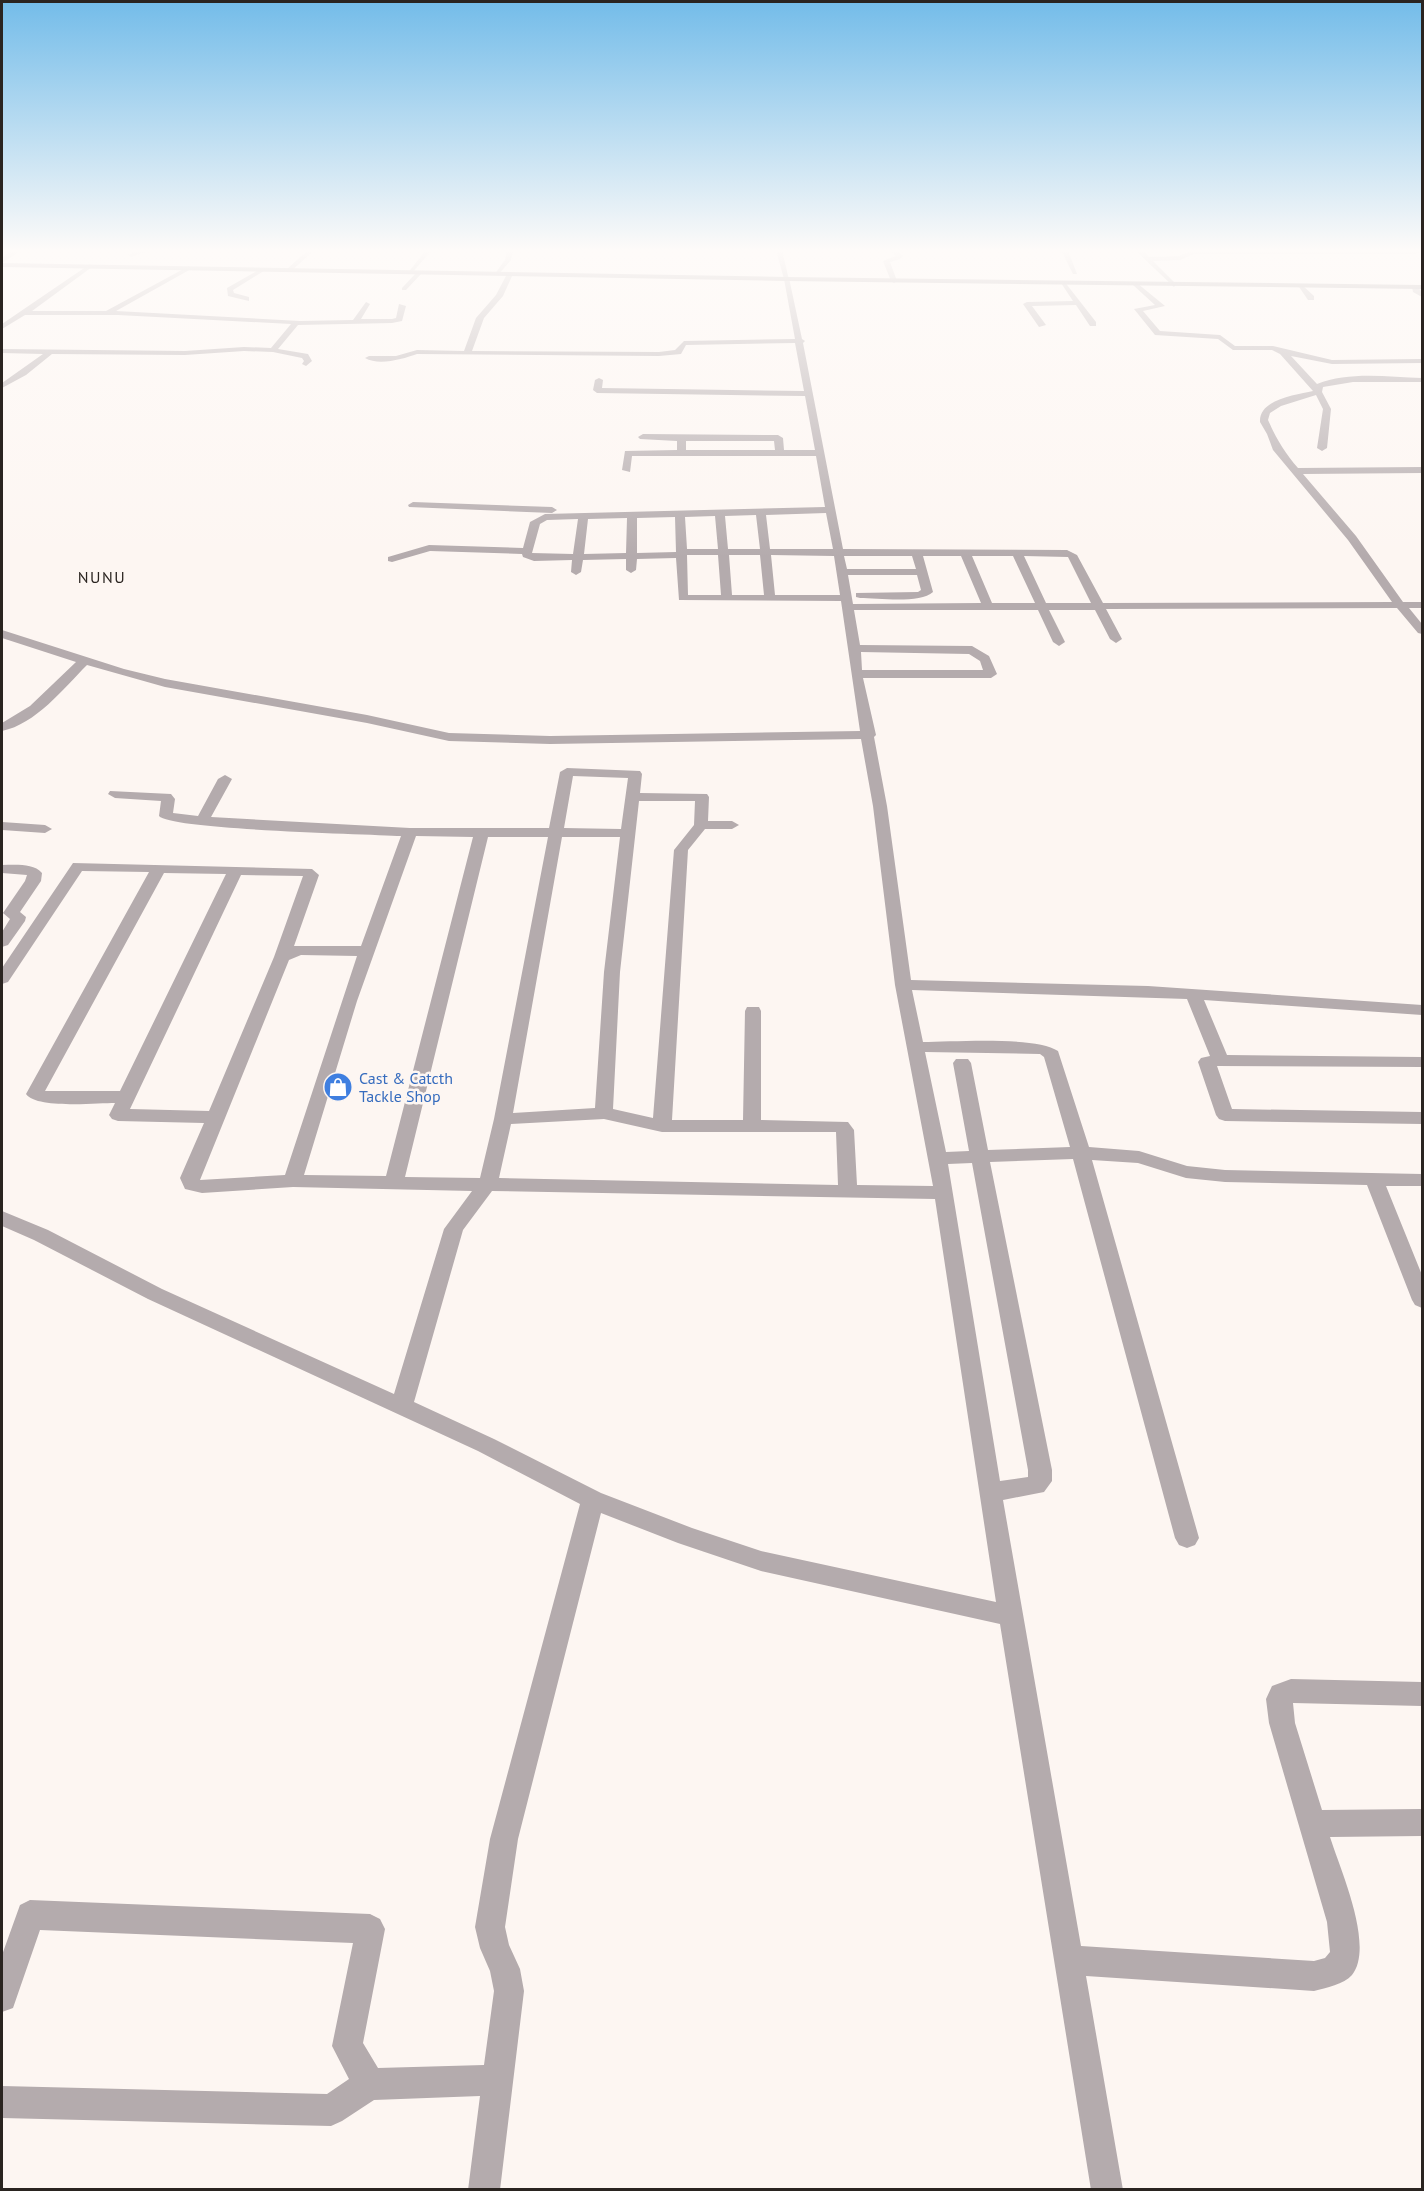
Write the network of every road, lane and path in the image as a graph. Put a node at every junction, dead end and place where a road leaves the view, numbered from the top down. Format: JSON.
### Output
{"nodes":[{"id":1,"x":31,"y":352,"type":"edge"},
{"id":2,"x":207,"y":352,"type":"edge"},
{"id":3,"x":285,"y":352,"type":"edge"},
{"id":4,"x":416,"y":352,"type":"edge"},
{"id":5,"x":429,"y":352,"type":"edge"},
{"id":6,"x":676,"y":352,"type":"edge"},
{"id":7,"x":803,"y":352,"type":"edge"},
{"id":8,"x":1234,"y":352,"type":"edge"},
{"id":9,"x":1283,"y":352,"type":"edge"},
{"id":10,"x":1284,"y":352,"type":"edge"},
{"id":11,"x":49,"y":353,"type":"junction"},
{"id":12,"x":467,"y":353,"type":"joint"},
{"id":13,"x":369,"y":358,"type":"dead end"},
{"id":14,"x":1238,"y":360,"type":"dead end"},
{"id":15,"x":1422,"y":361,"type":"edge"},
{"id":16,"x":306,"y":364,"type":"dead end"},
{"id":17,"x":600,"y":380,"type":"dead end"},
{"id":18,"x":1422,"y":380,"type":"edge"},
{"id":19,"x":2,"y":386,"type":"edge"},
{"id":20,"x":597,"y":390,"type":"junction"},
{"id":21,"x":1317,"y":392,"type":"junction"},
{"id":22,"x":809,"y":394,"type":"junction"},
{"id":23,"x":595,"y":400,"type":"dead end"},
{"id":24,"x":643,"y":437,"type":"dead end"},
{"id":25,"x":682,"y":438,"type":"junction"},
{"id":26,"x":1322,"y":448,"type":"dead end"},
{"id":27,"x":780,"y":453,"type":"junction"},
{"id":28,"x":820,"y":453,"type":"junction"},
{"id":29,"x":676,"y":456,"type":"junction"},
{"id":30,"x":627,"y":470,"type":"dead end"},
{"id":31,"x":1422,"y":470,"type":"edge"},
{"id":32,"x":1295,"y":471,"type":"junction"},
{"id":33,"x":413,"y":505,"type":"dead end"},
{"id":34,"x":831,"y":510,"type":"junction"},
{"id":35,"x":761,"y":511,"type":"junction"},
{"id":36,"x":720,"y":512,"type":"junction"},
{"id":37,"x":680,"y":513,"type":"junction"},
{"id":38,"x":632,"y":515,"type":"junction"},
{"id":39,"x":583,"y":516,"type":"junction"},
{"id":40,"x":596,"y":516,"type":"junction"},
{"id":41,"x":527,"y":551,"type":"junction"},
{"id":42,"x":725,"y":552,"type":"junction"},
{"id":43,"x":766,"y":552,"type":"junction"},
{"id":44,"x":838,"y":552,"type":"junction"},
{"id":45,"x":916,"y":553,"type":"junction"},
{"id":46,"x":965,"y":553,"type":"junction"},
{"id":47,"x":1017,"y":553,"type":"junction"},
{"id":48,"x":681,"y":554,"type":"junction"},
{"id":49,"x":632,"y":556,"type":"junction"},
{"id":50,"x":579,"y":557,"type":"junction"},
{"id":51,"x":392,"y":559,"type":"dead end"},
{"id":52,"x":631,"y":570,"type":"dead end"},
{"id":53,"x":576,"y":572,"type":"dead end"},
{"id":54,"x":841,"y":572,"type":"junction"},
{"id":55,"x":921,"y":572,"type":"junction"},
{"id":56,"x":727,"y":598,"type":"junction"},
{"id":57,"x":770,"y":598,"type":"junction"},
{"id":58,"x":846,"y":600,"type":"junction"},
{"id":59,"x":1400,"y":605,"type":"junction"},
{"id":60,"x":1422,"y":605,"type":"edge"},
{"id":61,"x":1041,"y":606,"type":"junction"},
{"id":62,"x":1098,"y":606,"type":"junction"},
{"id":63,"x":988,"y":607,"type":"junction"},
{"id":64,"x":1422,"y":631,"type":"edge"},
{"id":65,"x":2,"y":634,"type":"edge"},
{"id":66,"x":1116,"y":639,"type":"dead end"},
{"id":67,"x":1059,"y":642,"type":"dead end"},
{"id":68,"x":855,"y":648,"type":"junction"},
{"id":69,"x":84,"y":661,"type":"junction"},
{"id":70,"x":856,"y":674,"type":"junction"},
{"id":71,"x":2,"y":728,"type":"edge"},
{"id":72,"x":869,"y":735,"type":"junction"},
{"id":73,"x":225,"y":779,"type":"dead end"},
{"id":74,"x":115,"y":794,"type":"dead end"},
{"id":75,"x":633,"y":797,"type":"junction"},
{"id":76,"x":202,"y":821,"type":"junction"},
{"id":77,"x":701,"y":825,"type":"junction"},
{"id":78,"x":732,"y":825,"type":"dead end"},
{"id":79,"x":2,"y":826,"type":"edge"},
{"id":80,"x":45,"y":829,"type":"dead end"},
{"id":81,"x":482,"y":831,"type":"junction"},
{"id":82,"x":410,"y":832,"type":"junction"},
{"id":83,"x":555,"y":832,"type":"junction"},
{"id":84,"x":628,"y":833,"type":"junction"},
{"id":85,"x":2,"y":868,"type":"edge"},
{"id":86,"x":159,"y":868,"type":"junction"},
{"id":87,"x":236,"y":870,"type":"junction"},
{"id":88,"x":6,"y":913,"type":"edge"},
{"id":89,"x":2,"y":942,"type":"edge"},
{"id":90,"x":366,"y":951,"type":"junction"},
{"id":91,"x":282,"y":957,"type":"junction"},
{"id":92,"x":2,"y":979,"type":"edge"},
{"id":93,"x":903,"y":985,"type":"junction"},
{"id":94,"x":1194,"y":995,"type":"junction"},
{"id":95,"x":1422,"y":1010,"type":"edge"},
{"id":96,"x":753,"y":1011,"type":"dead end"},
{"id":97,"x":915,"y":1047,"type":"junction"},
{"id":98,"x":1220,"y":1059,"type":"junction"},
{"id":99,"x":1422,"y":1062,"type":"edge"},
{"id":100,"x":962,"y":1063,"type":"dead end"},
{"id":101,"x":127,"y":1097,"type":"junction"},
{"id":102,"x":604,"y":1113,"type":"junction"},
{"id":103,"x":216,"y":1117,"type":"junction"},
{"id":104,"x":1422,"y":1118,"type":"edge"},
{"id":105,"x":502,"y":1119,"type":"junction"},
{"id":106,"x":662,"y":1126,"type":"junction"},
{"id":107,"x":752,"y":1126,"type":"junction"},
{"id":108,"x":1081,"y":1153,"type":"junction"},
{"id":109,"x":979,"y":1156,"type":"junction"},
{"id":110,"x":938,"y":1158,"type":"junction"},
{"id":111,"x":1374,"y":1179,"type":"junction"},
{"id":112,"x":1422,"y":1180,"type":"edge"},
{"id":113,"x":293,"y":1181,"type":"junction"},
{"id":114,"x":394,"y":1181,"type":"junction"},
{"id":115,"x":488,"y":1183,"type":"junction"},
{"id":116,"x":848,"y":1191,"type":"junction"},
{"id":117,"x":942,"y":1193,"type":"junction"},
{"id":118,"x":2,"y":1218,"type":"edge"},
{"id":119,"x":1422,"y":1300,"type":"edge"},
{"id":120,"x":402,"y":1405,"type":"junction"},
{"id":121,"x":990,"y":1492,"type":"junction"},
{"id":122,"x":593,"y":1500,"type":"junction"},
{"id":123,"x":1187,"y":1538,"type":"dead end"},
{"id":124,"x":1011,"y":1616,"type":"junction"},
{"id":125,"x":1422,"y":1694,"type":"edge"},
{"id":126,"x":1422,"y":1822,"type":"edge"},
{"id":127,"x":1314,"y":1824,"type":"junction"},
{"id":128,"x":1067,"y":1960,"type":"junction"},
{"id":129,"x":2,"y":1996,"type":"edge"},
{"id":130,"x":498,"y":2080,"type":"junction"},
{"id":131,"x":370,"y":2084,"type":"junction"},
{"id":132,"x":2,"y":2102,"type":"edge"},
{"id":133,"x":484,"y":2190,"type":"edge"},
{"id":134,"x":1107,"y":2190,"type":"edge"}],
"edges":[{"from":1,"to":11,"type":"street"},
{"from":2,"to":11,"type":"street"},
{"from":3,"to":16,"type":"street"},
{"from":4,"to":13,"type":"street"},
{"from":5,"to":12,"type":"street"},
{"from":6,"to":12,"type":"street"},
{"from":7,"to":22,"type":"street"},
{"from":8,"to":14,"type":"street"},
{"from":9,"to":21,"type":"street"},
{"from":10,"to":15,"type":"street"},
{"from":11,"to":19,"type":"street"},
{"from":17,"to":20,"type":"street"},
{"from":18,"to":21,"type":"street"},
{"from":20,"to":22,"type":"street"},
{"from":20,"to":23,"type":"street"},
{"from":21,"to":26,"type":"street"},
{"from":21,"to":32,"type":"street"},
{"from":22,"to":28,"type":"street"},
{"from":24,"to":25,"type":"street"},
{"from":25,"to":27,"type":"street"},
{"from":25,"to":29,"type":"street"},
{"from":27,"to":28,"type":"street"},
{"from":27,"to":29,"type":"street"},
{"from":28,"to":34,"type":"street"},
{"from":29,"to":30,"type":"street"},
{"from":31,"to":32,"type":"street"},
{"from":32,"to":59,"type":"street"},
{"from":33,"to":40,"type":"street"},
{"from":34,"to":35,"type":"street"},
{"from":34,"to":44,"type":"street"},
{"from":35,"to":36,"type":"street"},
{"from":35,"to":43,"type":"street"},
{"from":36,"to":37,"type":"street"},
{"from":36,"to":42,"type":"street"},
{"from":37,"to":38,"type":"street"},
{"from":37,"to":48,"type":"street"},
{"from":38,"to":40,"type":"street"},
{"from":38,"to":49,"type":"street"},
{"from":39,"to":40,"type":"street"},
{"from":39,"to":41,"type":"street"},
{"from":39,"to":50,"type":"street"},
{"from":41,"to":50,"type":"street"},
{"from":41,"to":51,"type":"street"},
{"from":42,"to":43,"type":"street"},
{"from":42,"to":48,"type":"street"},
{"from":42,"to":56,"type":"street"},
{"from":43,"to":44,"type":"street"},
{"from":43,"to":57,"type":"street"},
{"from":44,"to":45,"type":"street"},
{"from":44,"to":54,"type":"street"},
{"from":45,"to":46,"type":"street"},
{"from":45,"to":55,"type":"street"},
{"from":46,"to":47,"type":"street"},
{"from":46,"to":63,"type":"street"},
{"from":47,"to":61,"type":"street"},
{"from":47,"to":62,"type":"street"},
{"from":48,"to":49,"type":"street"},
{"from":48,"to":56,"type":"street"},
{"from":49,"to":50,"type":"street"},
{"from":49,"to":52,"type":"street"},
{"from":50,"to":53,"type":"street"},
{"from":54,"to":55,"type":"street"},
{"from":54,"to":58,"type":"street"},
{"from":55,"to":58,"type":"street"},
{"from":56,"to":57,"type":"street"},
{"from":57,"to":58,"type":"street"},
{"from":58,"to":63,"type":"street"},
{"from":58,"to":68,"type":"street"},
{"from":59,"to":60,"type":"street"},
{"from":59,"to":62,"type":"street"},
{"from":59,"to":64,"type":"street"},
{"from":61,"to":62,"type":"street"},
{"from":61,"to":63,"type":"street"},
{"from":61,"to":67,"type":"street"},
{"from":62,"to":66,"type":"street"},
{"from":65,"to":69,"type":"street"},
{"from":68,"to":70,"type":"street"},
{"from":68,"to":70,"type":"street"},
{"from":69,"to":71,"type":"street"},
{"from":69,"to":72,"type":"street"},
{"from":70,"to":72,"type":"street"},
{"from":72,"to":93,"type":"street"},
{"from":73,"to":76,"type":"street"},
{"from":74,"to":76,"type":"street"},
{"from":75,"to":77,"type":"street"},
{"from":75,"to":83,"type":"street"},
{"from":75,"to":84,"type":"street"},
{"from":76,"to":82,"type":"street"},
{"from":77,"to":78,"type":"street"},
{"from":77,"to":106,"type":"street"},
{"from":79,"to":80,"type":"street"},
{"from":81,"to":82,"type":"street"},
{"from":81,"to":83,"type":"street"},
{"from":81,"to":114,"type":"street"},
{"from":82,"to":90,"type":"street"},
{"from":83,"to":84,"type":"street"},
{"from":83,"to":105,"type":"street"},
{"from":84,"to":102,"type":"street"},
{"from":85,"to":88,"type":"street"},
{"from":86,"to":87,"type":"street"},
{"from":86,"to":92,"type":"street"},
{"from":86,"to":101,"type":"street"},
{"from":87,"to":91,"type":"street"},
{"from":87,"to":101,"type":"street"},
{"from":88,"to":89,"type":"street"},
{"from":90,"to":91,"type":"street"},
{"from":90,"to":113,"type":"street"},
{"from":91,"to":103,"type":"street"},
{"from":93,"to":94,"type":"street"},
{"from":93,"to":97,"type":"street"},
{"from":94,"to":95,"type":"street"},
{"from":94,"to":98,"type":"street"},
{"from":96,"to":107,"type":"street"},
{"from":97,"to":108,"type":"street"},
{"from":97,"to":110,"type":"street"},
{"from":98,"to":99,"type":"street"},
{"from":98,"to":104,"type":"street"},
{"from":100,"to":109,"type":"street"},
{"from":101,"to":103,"type":"street"},
{"from":102,"to":105,"type":"street"},
{"from":102,"to":106,"type":"street"},
{"from":103,"to":113,"type":"street"},
{"from":105,"to":115,"type":"street"},
{"from":106,"to":107,"type":"street"},
{"from":107,"to":116,"type":"street"},
{"from":108,"to":109,"type":"street"},
{"from":108,"to":111,"type":"street"},
{"from":108,"to":123,"type":"street"},
{"from":109,"to":110,"type":"street"},
{"from":109,"to":121,"type":"street"},
{"from":110,"to":117,"type":"street"},
{"from":111,"to":112,"type":"street"},
{"from":111,"to":119,"type":"street"},
{"from":113,"to":114,"type":"street"},
{"from":114,"to":115,"type":"street"},
{"from":115,"to":116,"type":"street"},
{"from":115,"to":120,"type":"street"},
{"from":116,"to":117,"type":"street"},
{"from":117,"to":121,"type":"street"},
{"from":118,"to":120,"type":"street"},
{"from":120,"to":122,"type":"street"},
{"from":121,"to":124,"type":"street"},
{"from":122,"to":124,"type":"street"},
{"from":122,"to":130,"type":"street"},
{"from":124,"to":128,"type":"street"},
{"from":125,"to":127,"type":"street"},
{"from":126,"to":127,"type":"street"},
{"from":127,"to":128,"type":"street"},
{"from":128,"to":134,"type":"street"},
{"from":129,"to":131,"type":"street"},
{"from":130,"to":131,"type":"street"},
{"from":130,"to":133,"type":"street"},
{"from":131,"to":132,"type":"street"}]}
